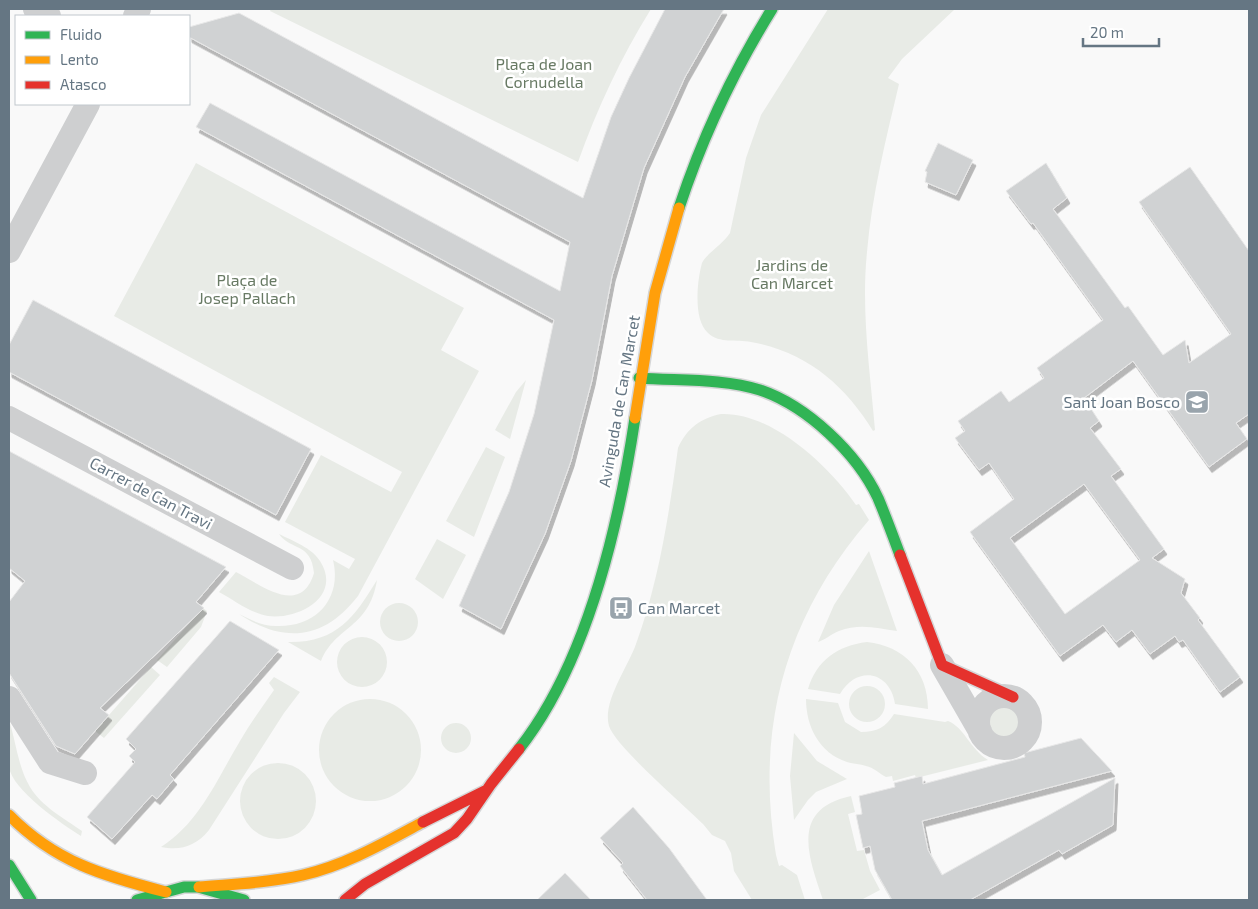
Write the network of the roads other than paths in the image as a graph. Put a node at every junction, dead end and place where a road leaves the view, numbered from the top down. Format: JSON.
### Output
{"nodes":[{"id":1,"x":35,"y":9,"type":"edge"},
{"id":2,"x":772,"y":9,"type":"edge"},
{"id":3,"x":47,"y":15,"type":"edge"},
{"id":4,"x":87,"y":105,"type":"edge"},
{"id":5,"x":9,"y":251,"type":"edge"},
{"id":6,"x":639,"y":378,"type":"junction"},
{"id":7,"x":9,"y":418,"type":"edge"},
{"id":8,"x":292,"y":568,"type":"dead end"},
{"id":9,"x":942,"y":665,"type":"junction"},
{"id":10,"x":1012,"y":697,"type":"junction"},
{"id":11,"x":9,"y":698,"type":"edge"},
{"id":12,"x":980,"y":731,"type":"junction"},
{"id":13,"x":85,"y":773,"type":"dead end"},
{"id":14,"x":485,"y":791,"type":"junction"},
{"id":15,"x":9,"y":815,"type":"edge"},
{"id":16,"x":9,"y":865,"type":"edge"},
{"id":17,"x":198,"y":887,"type":"junction"},
{"id":18,"x":166,"y":892,"type":"junction"},
{"id":19,"x":30,"y":900,"type":"edge"},
{"id":20,"x":137,"y":900,"type":"edge"},
{"id":21,"x":244,"y":900,"type":"edge"},
{"id":22,"x":345,"y":900,"type":"edge"}],
"edges":[{"from":1,"to":3,"type":"street"},
{"from":2,"to":6,"type":"street","name":"Avinguda de Can Marcet"},
{"from":4,"to":5,"type":"street"},
{"from":6,"to":9,"type":"street"},
{"from":6,"to":14,"type":"street","name":"Avinguda de Can Marcet"},
{"from":7,"to":8,"type":"street","name":"Carrer de Can Travi"},
{"from":9,"to":10,"type":"street"},
{"from":9,"to":12,"type":"street"},
{"from":10,"to":12,"type":"street"},
{"from":10,"to":12,"type":"street"},
{"from":11,"to":13,"type":"street"},
{"from":14,"to":17,"type":"street","name":"Avinguda de Can Marcet"},
{"from":14,"to":22,"type":"street","name":"Avinguda de Can Marcet"},
{"from":15,"to":18,"type":"street"},
{"from":16,"to":19,"type":"street"},
{"from":17,"to":18,"type":"street","name":"Avinguda de Can Marcet"},
{"from":17,"to":21,"type":"street"},
{"from":18,"to":20,"type":"street","name":"Avinguda de Can Marcet"}]}
